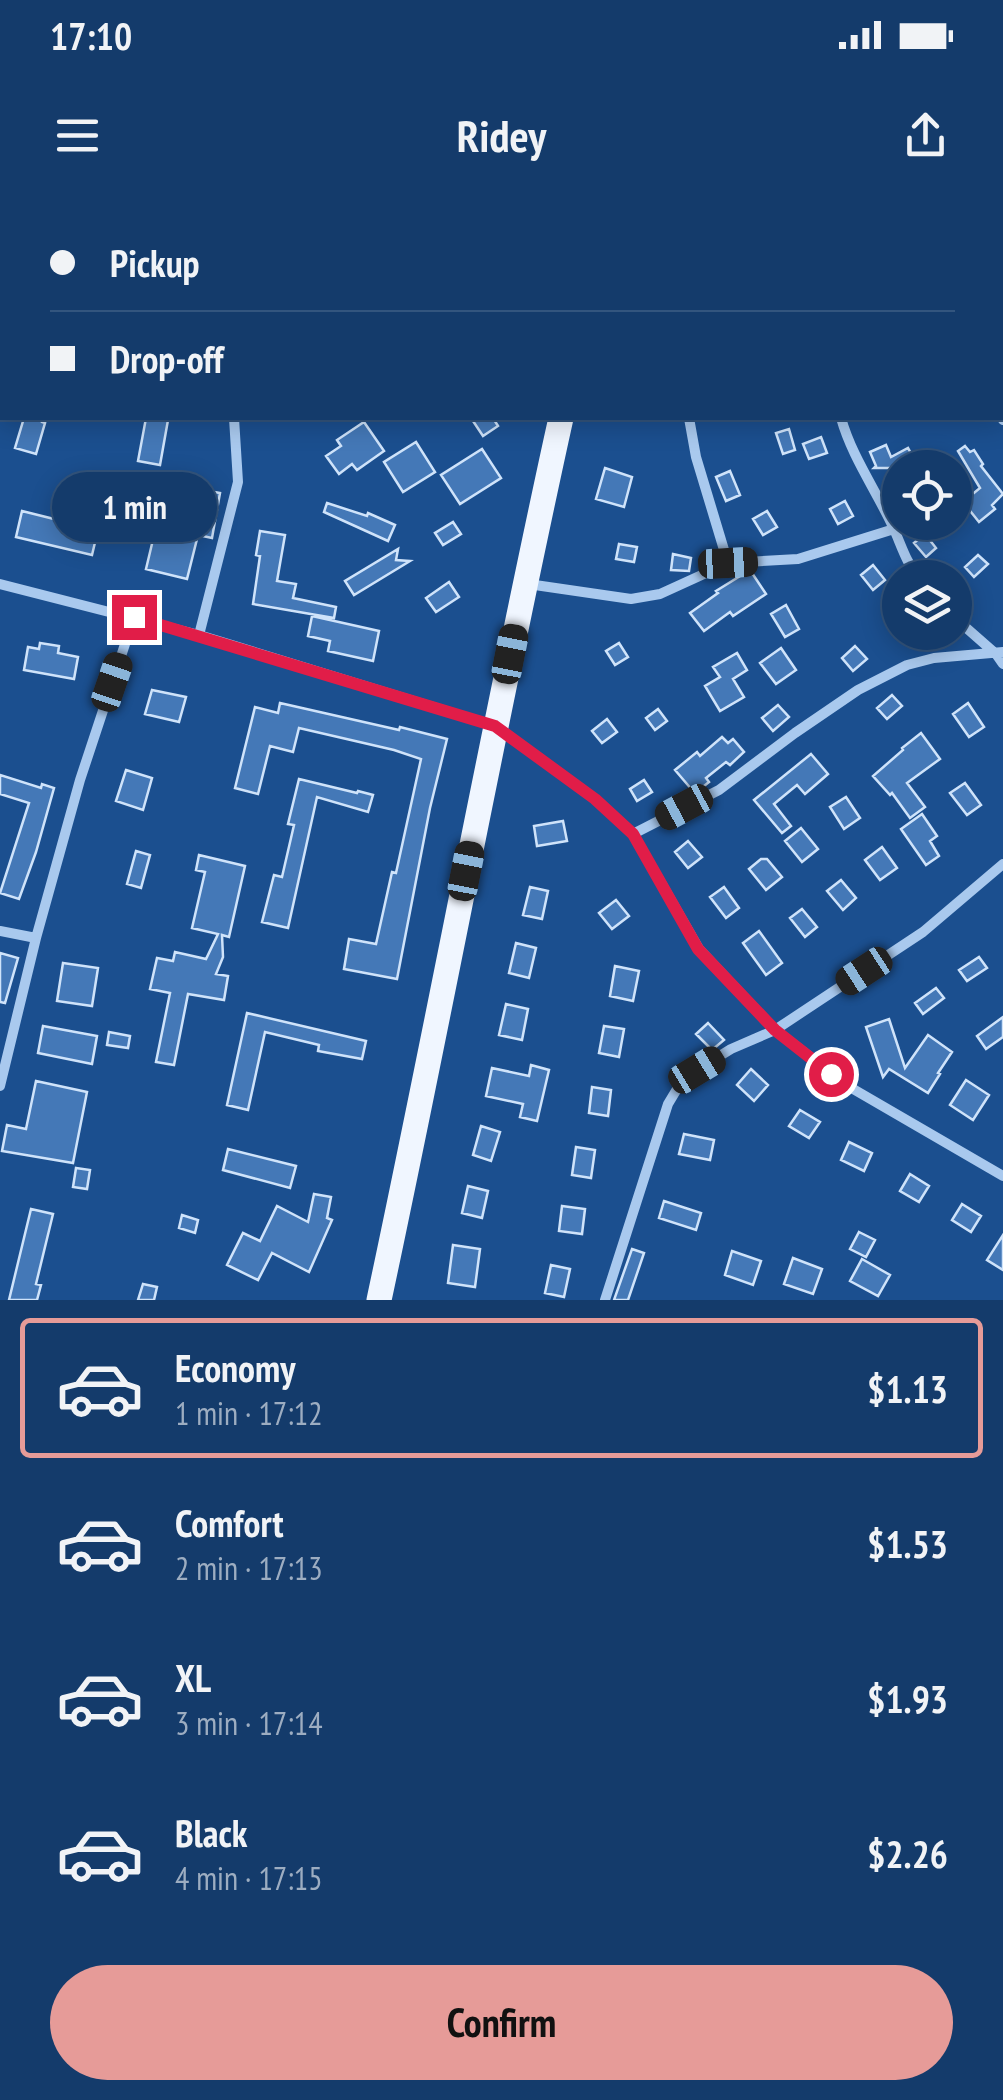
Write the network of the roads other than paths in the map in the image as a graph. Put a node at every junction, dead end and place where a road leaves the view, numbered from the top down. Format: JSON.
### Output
{"nodes":[{"id":1,"x":234,"y":420,"type":"edge"},
{"id":2,"x":561,"y":420,"type":"edge"},
{"id":3,"x":689,"y":420,"type":"edge"},
{"id":4,"x":842,"y":420,"type":"edge"},
{"id":5,"x":882,"y":505,"type":"edge"},
{"id":6,"x":882,"y":532,"type":"edge"},
{"id":7,"x":728,"y":563,"type":"junction"},
{"id":8,"x":524,"y":583,"type":"junction"},
{"id":9,"x":0,"y":584,"type":"edge"},
{"id":10,"x":134,"y":617,"type":"junction"},
{"id":11,"x":972,"y":632,"type":"edge"},
{"id":12,"x":198,"y":635,"type":"junction"},
{"id":13,"x":999,"y":653,"type":"edge"},
{"id":14,"x":1003,"y":664,"type":"edge"},
{"id":15,"x":495,"y":726,"type":"junction"},
{"id":16,"x":633,"y":834,"type":"junction"},
{"id":17,"x":1003,"y":864,"type":"edge"},
{"id":18,"x":0,"y":932,"type":"edge"},
{"id":19,"x":36,"y":938,"type":"junction"},
{"id":20,"x":775,"y":1030,"type":"junction"},
{"id":21,"x":0,"y":1086,"type":"edge"},
{"id":22,"x":1003,"y":1176,"type":"edge"},
{"id":23,"x":379,"y":1300,"type":"edge"},
{"id":24,"x":605,"y":1300,"type":"edge"}],
"edges":[{"from":1,"to":12,"type":"street"},
{"from":2,"to":8,"type":"main road"},
{"from":3,"to":7,"type":"street"},
{"from":4,"to":5,"type":"street"},
{"from":6,"to":7,"type":"street"},
{"from":7,"to":8,"type":"street"},
{"from":8,"to":15,"type":"main road"},
{"from":9,"to":10,"type":"street"},
{"from":10,"to":12,"type":"street"},
{"from":10,"to":19,"type":"street"},
{"from":11,"to":13,"type":"street"},
{"from":12,"to":15,"type":"street"},
{"from":13,"to":14,"type":"street"},
{"from":13,"to":16,"type":"street"},
{"from":15,"to":16,"type":"street"},
{"from":15,"to":23,"type":"main road"},
{"from":16,"to":20,"type":"street"},
{"from":17,"to":20,"type":"street"},
{"from":18,"to":19,"type":"street"},
{"from":19,"to":21,"type":"street"},
{"from":20,"to":22,"type":"street"},
{"from":20,"to":24,"type":"street"}]}
